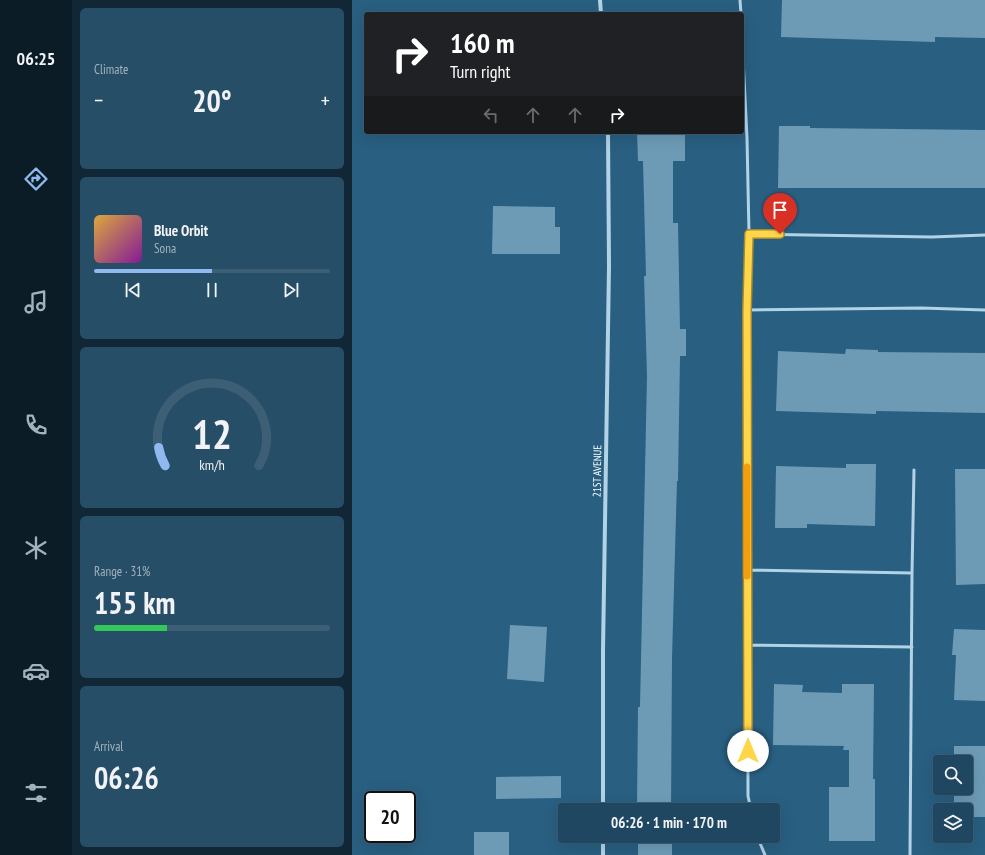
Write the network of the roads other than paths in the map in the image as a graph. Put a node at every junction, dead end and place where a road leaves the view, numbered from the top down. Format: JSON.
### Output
{"nodes":[{"id":1,"x":600,"y":0,"type":"edge"},
{"id":2,"x":740,"y":0,"type":"edge"},
{"id":3,"x":601,"y":12,"type":"edge"},
{"id":4,"x":741,"y":12,"type":"edge"},
{"id":5,"x":744,"y":78,"type":"edge"},
{"id":6,"x":608,"y":134,"type":"edge"},
{"id":7,"x":749,"y":234,"type":"junction"},
{"id":8,"x":985,"y":235,"type":"edge"},
{"id":9,"x":747,"y":310,"type":"junction"},
{"id":10,"x":985,"y":310,"type":"edge"},
{"id":11,"x":914,"y":470,"type":"dead end"},
{"id":12,"x":747,"y":570,"type":"junction"},
{"id":13,"x":912,"y":573,"type":"junction"},
{"id":14,"x":747,"y":645,"type":"junction"},
{"id":15,"x":912,"y":647,"type":"junction"},
{"id":16,"x":603,"y":803,"type":"edge"},
{"id":17,"x":750,"y":803,"type":"edge"},
{"id":18,"x":603,"y":843,"type":"edge"},
{"id":19,"x":760,"y":843,"type":"edge"},
{"id":20,"x":603,"y":855,"type":"edge"},
{"id":21,"x":765,"y":855,"type":"edge"},
{"id":22,"x":910,"y":855,"type":"edge"}],
"edges":[{"from":1,"to":3,"type":"street"},
{"from":2,"to":4,"type":"lane"},
{"from":5,"to":7,"type":"lane"},
{"from":6,"to":16,"type":"street","name":"21ST AVENUE"},
{"from":7,"to":8,"type":"lane"},
{"from":7,"to":9,"type":"lane"},
{"from":9,"to":10,"type":"lane"},
{"from":9,"to":12,"type":"lane"},
{"from":11,"to":13,"type":"lane"},
{"from":12,"to":13,"type":"lane"},
{"from":12,"to":14,"type":"lane"},
{"from":13,"to":15,"type":"lane"},
{"from":14,"to":15,"type":"lane"},
{"from":14,"to":17,"type":"lane"},
{"from":15,"to":22,"type":"lane"},
{"from":18,"to":20,"type":"street"},
{"from":19,"to":21,"type":"lane"}]}
